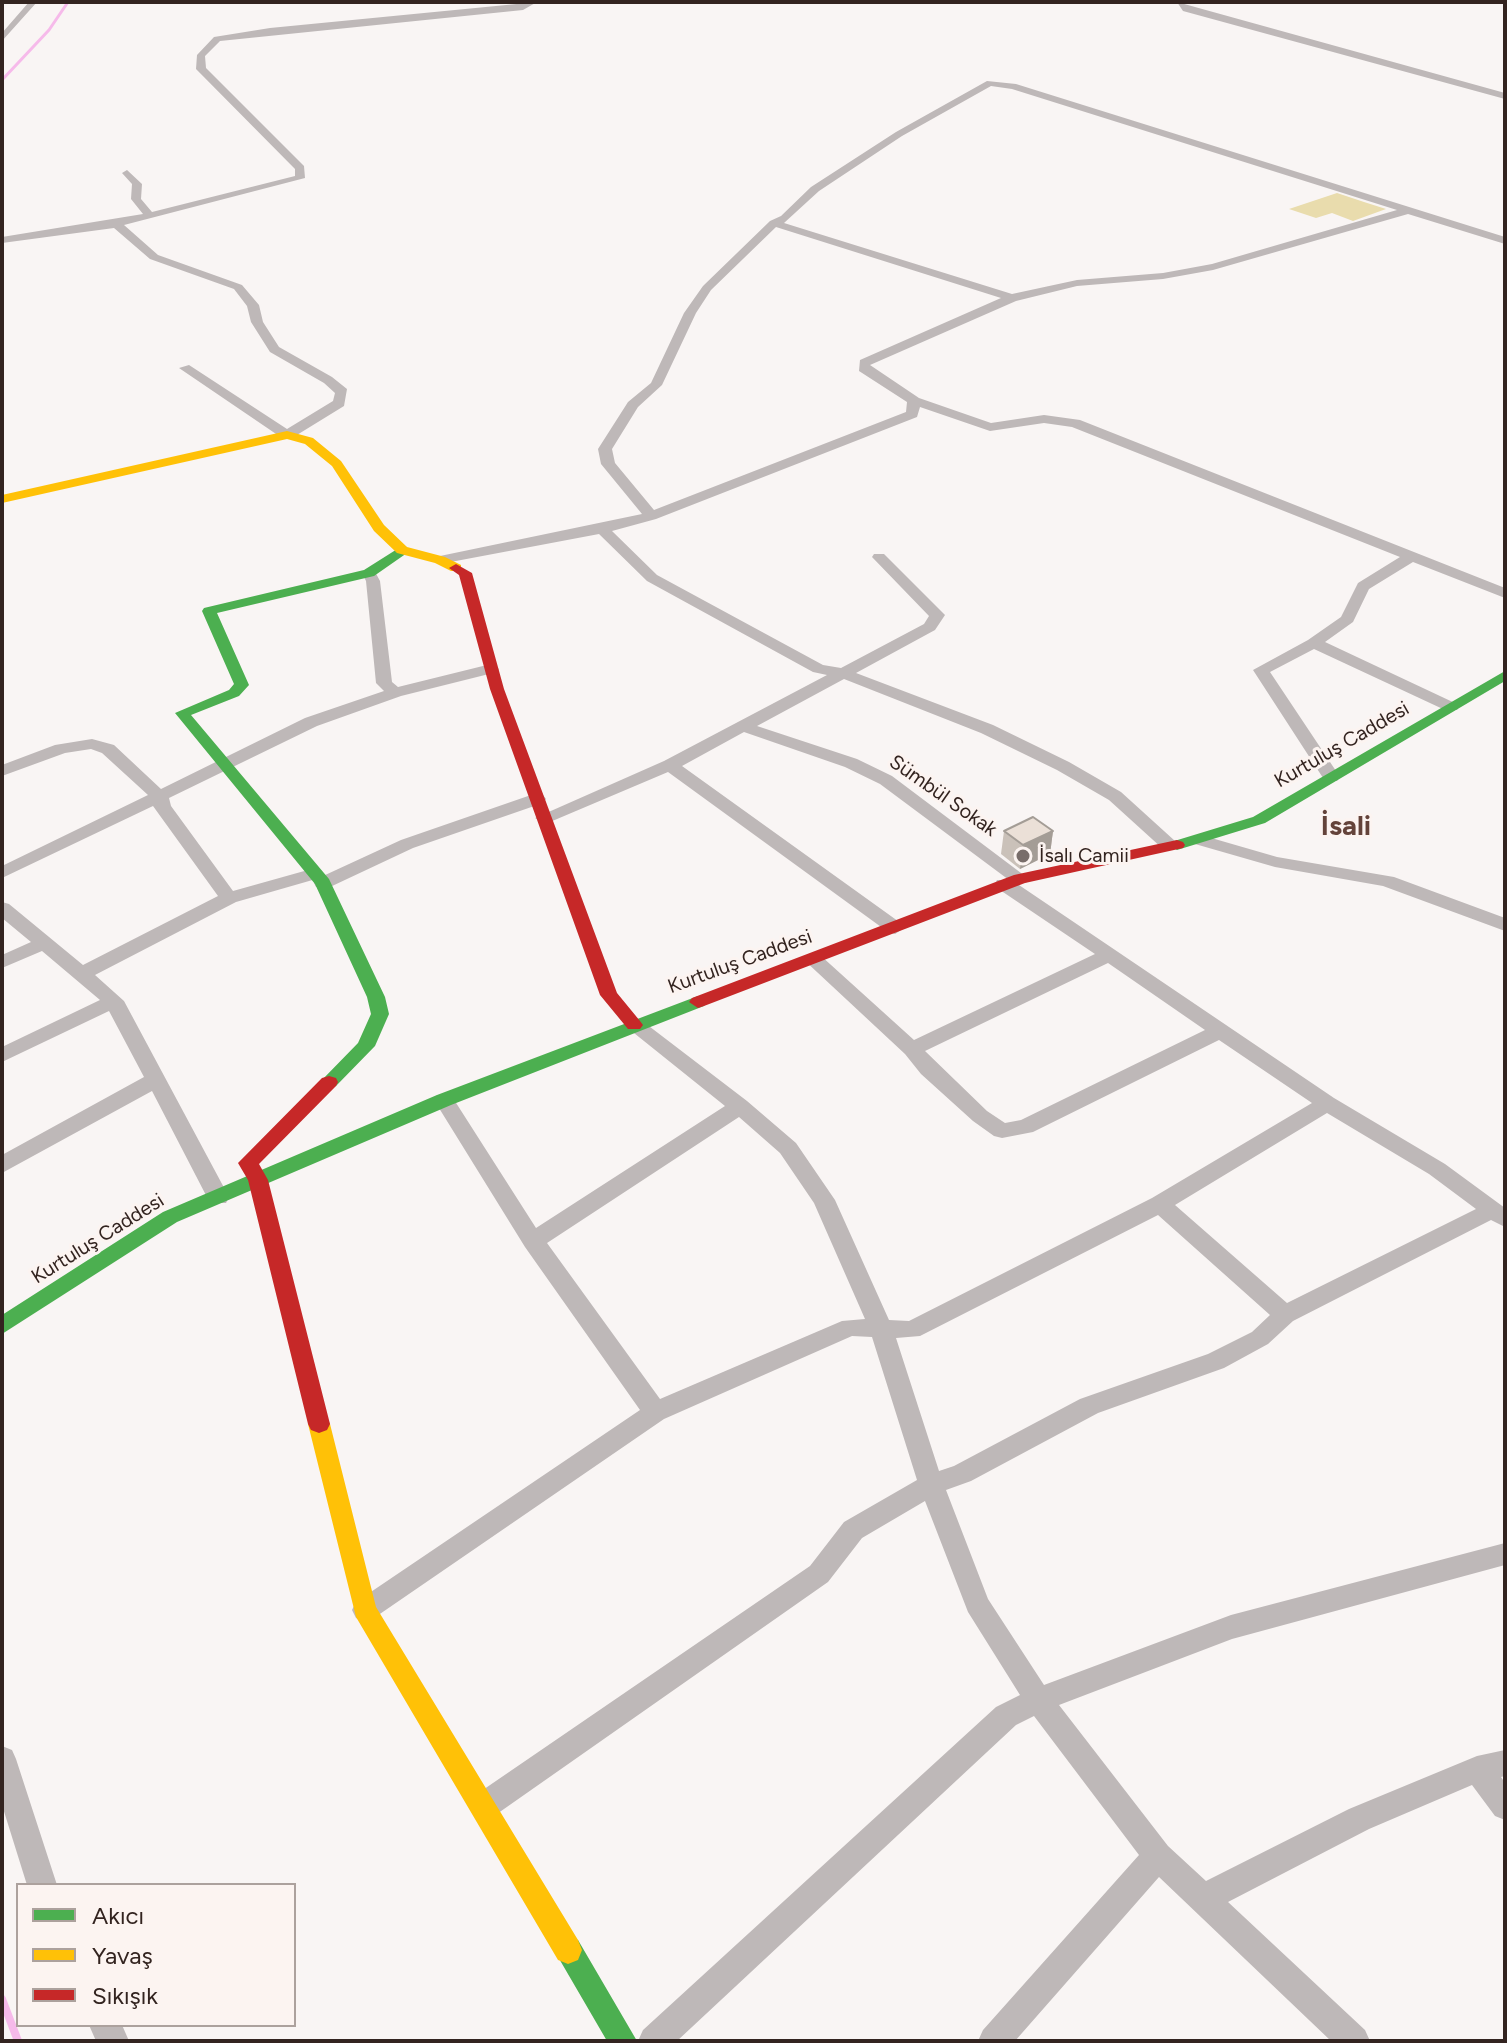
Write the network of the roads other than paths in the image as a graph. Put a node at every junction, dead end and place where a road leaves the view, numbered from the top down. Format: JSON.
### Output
{"nodes":[{"id":1,"x":33,"y":2,"type":"edge"},
{"id":2,"x":533,"y":2,"type":"edge"},
{"id":3,"x":1188,"y":2,"type":"edge"},
{"id":4,"x":2,"y":38,"type":"edge"},
{"id":5,"x":1505,"y":96,"type":"edge"},
{"id":6,"x":127,"y":173,"type":"dead end"},
{"id":7,"x":1407,"y":211,"type":"junction"},
{"id":8,"x":149,"y":215,"type":"junction"},
{"id":9,"x":774,"y":223,"type":"junction"},
{"id":10,"x":116,"y":224,"type":"junction"},
{"id":11,"x":2,"y":240,"type":"edge"},
{"id":12,"x":1505,"y":241,"type":"edge"},
{"id":13,"x":1012,"y":298,"type":"junction"},
{"id":14,"x":185,"y":368,"type":"dead end"},
{"id":15,"x":914,"y":401,"type":"junction"},
{"id":16,"x":287,"y":435,"type":"junction"},
{"id":17,"x":2,"y":499,"type":"edge"},
{"id":18,"x":651,"y":516,"type":"junction"},
{"id":19,"x":602,"y":529,"type":"junction"},
{"id":20,"x":402,"y":550,"type":"junction"},
{"id":21,"x":1413,"y":555,"type":"junction"},
{"id":22,"x":879,"y":557,"type":"dead end"},
{"id":23,"x":440,"y":560,"type":"junction"},
{"id":24,"x":369,"y":573,"type":"junction"},
{"id":25,"x":1505,"y":593,"type":"edge"},
{"id":26,"x":1314,"y":643,"type":"junction"},
{"id":27,"x":491,"y":669,"type":"junction"},
{"id":28,"x":842,"y":673,"type":"junction"},
{"id":29,"x":1505,"y":675,"type":"edge"},
{"id":30,"x":395,"y":693,"type":"junction"},
{"id":31,"x":1451,"y":707,"type":"junction"},
{"id":32,"x":744,"y":727,"type":"junction"},
{"id":33,"x":226,"y":764,"type":"junction"},
{"id":34,"x":670,"y":765,"type":"junction"},
{"id":35,"x":2,"y":771,"type":"edge"},
{"id":36,"x":1331,"y":777,"type":"junction"},
{"id":37,"x":160,"y":797,"type":"junction"},
{"id":38,"x":537,"y":799,"type":"junction"},
{"id":39,"x":544,"y":818,"type":"junction"},
{"id":40,"x":1201,"y":840,"type":"junction"},
{"id":41,"x":1169,"y":845,"type":"junction"},
{"id":42,"x":2,"y":873,"type":"edge"},
{"id":43,"x":319,"y":878,"type":"junction"},
{"id":44,"x":1012,"y":882,"type":"junction"},
{"id":45,"x":229,"y":898,"type":"junction"},
{"id":46,"x":2,"y":908,"type":"edge"},
{"id":47,"x":1505,"y":925,"type":"edge"},
{"id":48,"x":895,"y":928,"type":"junction"},
{"id":49,"x":45,"y":943,"type":"junction"},
{"id":50,"x":1109,"y":955,"type":"junction"},
{"id":51,"x":813,"y":959,"type":"junction"},
{"id":52,"x":2,"y":962,"type":"edge"},
{"id":53,"x":83,"y":973,"type":"junction"},
{"id":54,"x":114,"y":1001,"type":"junction"},
{"id":55,"x":634,"y":1025,"type":"junction"},
{"id":56,"x":1220,"y":1031,"type":"junction"},
{"id":57,"x":912,"y":1049,"type":"junction"},
{"id":58,"x":2,"y":1055,"type":"edge"},
{"id":59,"x":156,"y":1080,"type":"junction"},
{"id":60,"x":444,"y":1100,"type":"junction"},
{"id":61,"x":1327,"y":1103,"type":"junction"},
{"id":62,"x":740,"y":1106,"type":"junction"},
{"id":63,"x":2,"y":1165,"type":"edge"},
{"id":64,"x":258,"y":1180,"type":"junction"},
{"id":65,"x":218,"y":1197,"type":"junction"},
{"id":66,"x":1160,"y":1204,"type":"junction"},
{"id":67,"x":1499,"y":1215,"type":"edge"},
{"id":68,"x":533,"y":1241,"type":"junction"},
{"id":69,"x":1285,"y":1315,"type":"junction"},
{"id":70,"x":2,"y":1326,"type":"edge"},
{"id":71,"x":881,"y":1328,"type":"junction"},
{"id":72,"x":655,"y":1412,"type":"junction"},
{"id":73,"x":931,"y":1484,"type":"junction"},
{"id":74,"x":1505,"y":1554,"type":"edge"},
{"id":75,"x":365,"y":1610,"type":"junction"},
{"id":76,"x":1038,"y":1700,"type":"junction"},
{"id":77,"x":2,"y":1759,"type":"edge"},
{"id":78,"x":1491,"y":1766,"type":"edge"},
{"id":79,"x":484,"y":1806,"type":"junction"},
{"id":80,"x":1505,"y":1806,"type":"edge"},
{"id":81,"x":1158,"y":1856,"type":"junction"},
{"id":82,"x":41,"y":1883,"type":"edge"},
{"id":83,"x":1203,"y":1899,"type":"junction"},
{"id":84,"x":623,"y":2041,"type":"edge"},
{"id":85,"x":654,"y":2041,"type":"edge"},
{"id":86,"x":994,"y":2041,"type":"edge"},
{"id":87,"x":1354,"y":2041,"type":"edge"}],
"edges":[{"from":1,"to":4,"type":"street"},
{"from":2,"to":8,"type":"street"},
{"from":3,"to":5,"type":"street"},
{"from":6,"to":8,"type":"street"},
{"from":7,"to":9,"type":"street"},
{"from":7,"to":12,"type":"street"},
{"from":7,"to":13,"type":"street"},
{"from":8,"to":10,"type":"street"},
{"from":9,"to":13,"type":"street"},
{"from":9,"to":18,"type":"street"},
{"from":10,"to":11,"type":"street"},
{"from":10,"to":16,"type":"street"},
{"from":13,"to":15,"type":"street"},
{"from":14,"to":16,"type":"street"},
{"from":15,"to":18,"type":"street"},
{"from":15,"to":21,"type":"street"},
{"from":16,"to":17,"type":"street"},
{"from":16,"to":20,"type":"street"},
{"from":18,"to":19,"type":"street"},
{"from":19,"to":23,"type":"street"},
{"from":19,"to":28,"type":"street"},
{"from":20,"to":23,"type":"street"},
{"from":20,"to":24,"type":"street"},
{"from":21,"to":25,"type":"street"},
{"from":21,"to":26,"type":"street"},
{"from":22,"to":28,"type":"street"},
{"from":23,"to":27,"type":"street"},
{"from":24,"to":30,"type":"street"},
{"from":24,"to":33,"type":"street"},
{"from":26,"to":31,"type":"street"},
{"from":26,"to":36,"type":"street"},
{"from":27,"to":30,"type":"street"},
{"from":27,"to":38,"type":"street"},
{"from":28,"to":32,"type":"street"},
{"from":28,"to":41,"type":"street"},
{"from":29,"to":31,"type":"street","name":"Kurtuluş Caddesi"},
{"from":30,"to":33,"type":"street"},
{"from":31,"to":36,"type":"street","name":"Kurtuluş Caddesi"},
{"from":32,"to":34,"type":"street"},
{"from":32,"to":44,"type":"street","name":"Sümbül Sokak"},
{"from":33,"to":37,"type":"street"},
{"from":33,"to":43,"type":"street"},
{"from":34,"to":39,"type":"street"},
{"from":34,"to":48,"type":"street"},
{"from":35,"to":37,"type":"street"},
{"from":36,"to":40,"type":"street","name":"Kurtuluş Caddesi"},
{"from":37,"to":42,"type":"street"},
{"from":37,"to":45,"type":"street"},
{"from":38,"to":39,"type":"street"},
{"from":38,"to":43,"type":"street"},
{"from":39,"to":55,"type":"street"},
{"from":40,"to":41,"type":"street","name":"Kurtuluş Caddesi"},
{"from":40,"to":47,"type":"street"},
{"from":41,"to":44,"type":"street","name":"Kurtuluş Caddesi"},
{"from":43,"to":45,"type":"street"},
{"from":43,"to":64,"type":"street"},
{"from":44,"to":48,"type":"street","name":"Kurtuluş Caddesi"},
{"from":44,"to":50,"type":"street","name":"Sümbül Sokak"},
{"from":45,"to":53,"type":"street"},
{"from":46,"to":49,"type":"street"},
{"from":48,"to":51,"type":"street","name":"Kurtuluş Caddesi"},
{"from":49,"to":52,"type":"street"},
{"from":49,"to":53,"type":"street"},
{"from":50,"to":56,"type":"street","name":"Sümbül Sokak"},
{"from":50,"to":57,"type":"street"},
{"from":51,"to":55,"type":"street","name":"Kurtuluş Caddesi"},
{"from":51,"to":57,"type":"street"},
{"from":53,"to":54,"type":"street"},
{"from":54,"to":58,"type":"street"},
{"from":54,"to":59,"type":"street"},
{"from":55,"to":60,"type":"street","name":"Kurtuluş Caddesi"},
{"from":55,"to":62,"type":"street"},
{"from":56,"to":57,"type":"street"},
{"from":56,"to":61,"type":"street","name":"Sümbül Sokak"},
{"from":59,"to":63,"type":"street"},
{"from":59,"to":65,"type":"street"},
{"from":60,"to":64,"type":"street","name":"Kurtuluş Caddesi"},
{"from":60,"to":68,"type":"street"},
{"from":61,"to":66,"type":"street"},
{"from":61,"to":67,"type":"street","name":"Sümbül Sokak"},
{"from":62,"to":68,"type":"street"},
{"from":62,"to":71,"type":"street"},
{"from":64,"to":65,"type":"street","name":"Kurtuluş Caddesi"},
{"from":64,"to":75,"type":"street"},
{"from":65,"to":70,"type":"street","name":"Kurtuluş Caddesi"},
{"from":66,"to":69,"type":"street"},
{"from":66,"to":71,"type":"street"},
{"from":67,"to":69,"type":"street"},
{"from":68,"to":72,"type":"street"},
{"from":69,"to":73,"type":"street"},
{"from":71,"to":72,"type":"street"},
{"from":71,"to":73,"type":"street"},
{"from":72,"to":75,"type":"street"},
{"from":73,"to":76,"type":"street"},
{"from":73,"to":79,"type":"street"},
{"from":74,"to":76,"type":"street"},
{"from":75,"to":79,"type":"street"},
{"from":76,"to":81,"type":"street"},
{"from":76,"to":85,"type":"street"},
{"from":77,"to":82,"type":"street"},
{"from":78,"to":80,"type":"street"},
{"from":78,"to":83,"type":"street"},
{"from":79,"to":84,"type":"street"},
{"from":81,"to":83,"type":"street"},
{"from":81,"to":86,"type":"street"},
{"from":83,"to":87,"type":"street"}]}
